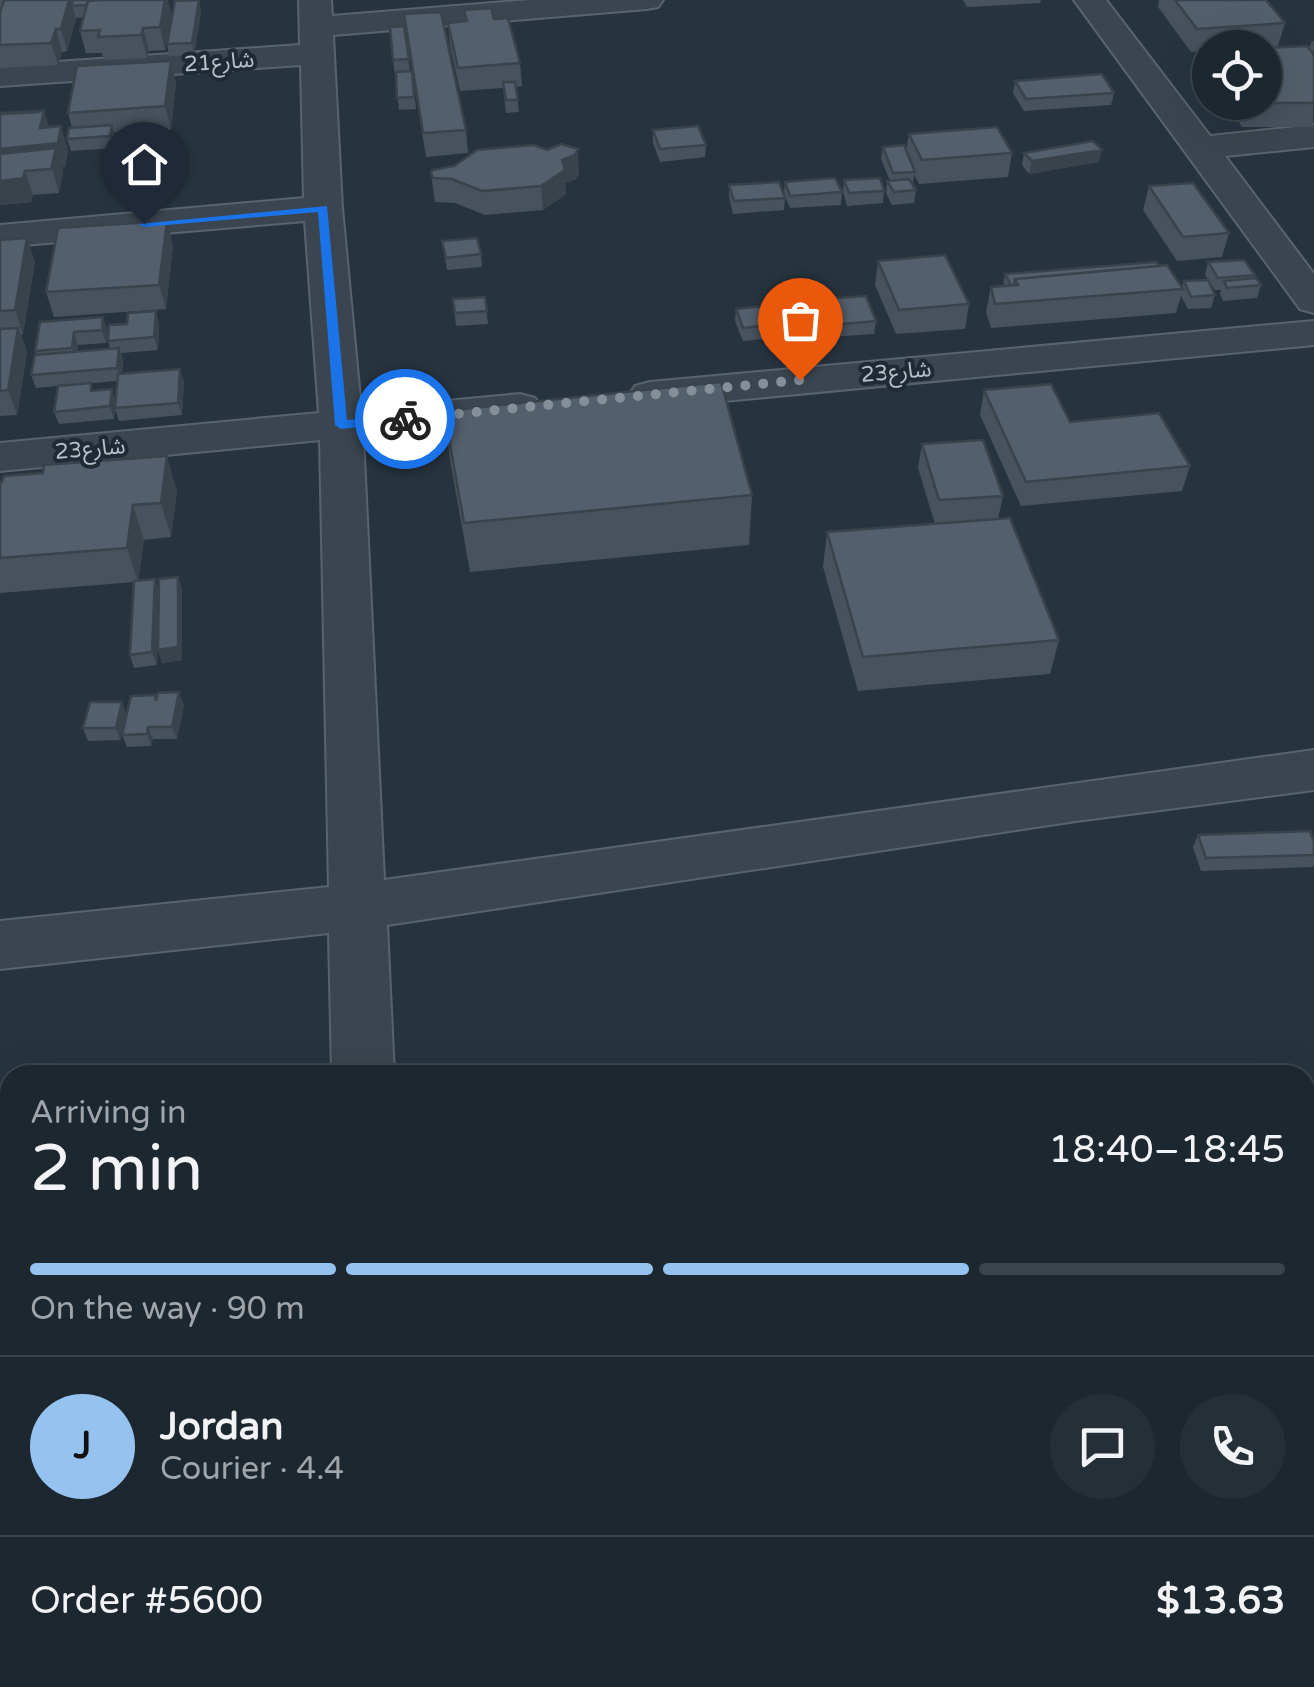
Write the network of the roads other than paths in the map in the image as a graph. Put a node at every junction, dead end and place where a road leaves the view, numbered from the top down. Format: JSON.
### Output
{"nodes":[{"id":1,"x":647,"y":0,"type":"edge"},
{"id":2,"x":1090,"y":0,"type":"edge"},
{"id":3,"x":317,"y":27,"type":"edge"},
{"id":4,"x":0,"y":76,"type":"edge"},
{"id":5,"x":1314,"y":136,"type":"edge"},
{"id":6,"x":1200,"y":148,"type":"junction"},
{"id":7,"x":323,"y":208,"type":"junction"},
{"id":8,"x":0,"y":236,"type":"edge"},
{"id":9,"x":1314,"y":300,"type":"edge"},
{"id":10,"x":1314,"y":333,"type":"edge"},
{"id":11,"x":619,"y":398,"type":"edge"},
{"id":12,"x":559,"y":404,"type":"edge"},
{"id":13,"x":341,"y":425,"type":"junction"},
{"id":14,"x":0,"y":457,"type":"edge"},
{"id":15,"x":1314,"y":770,"type":"edge"},
{"id":16,"x":358,"y":907,"type":"junction"},
{"id":17,"x":0,"y":945,"type":"edge"},
{"id":18,"x":363,"y":1065,"type":"edge"}],
"edges":[{"from":1,"to":3,"type":"street","name":"شارع21"},
{"from":2,"to":6,"type":"street"},
{"from":3,"to":4,"type":"street","name":"شارع21"},
{"from":3,"to":7,"type":"street"},
{"from":5,"to":6,"type":"street"},
{"from":6,"to":9,"type":"street"},
{"from":7,"to":8,"type":"street"},
{"from":7,"to":13,"type":"street"},
{"from":10,"to":11,"type":"street","name":"شارع23"},
{"from":12,"to":13,"type":"street","name":"شارع23"},
{"from":13,"to":14,"type":"street","name":"شارع23"},
{"from":13,"to":16,"type":"street"},
{"from":15,"to":16,"type":"street"},
{"from":16,"to":17,"type":"street"},
{"from":16,"to":18,"type":"street"}]}
